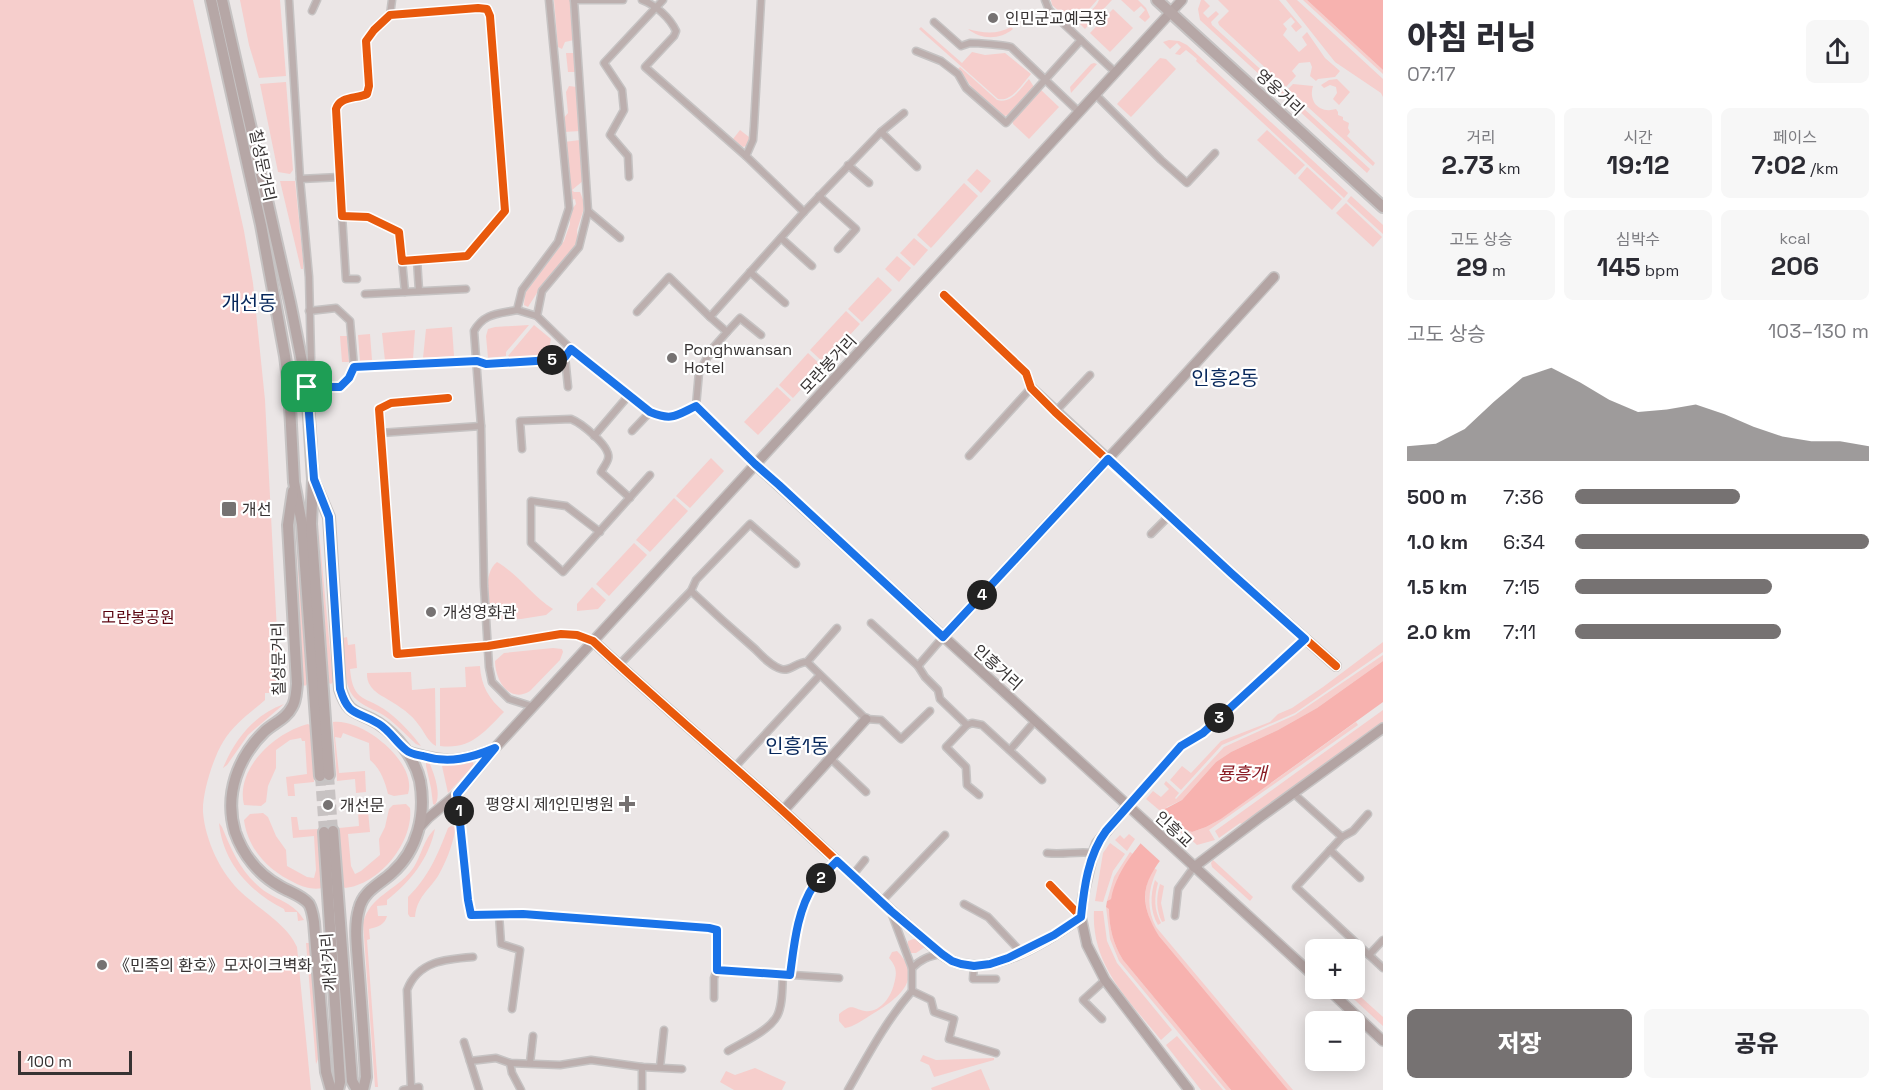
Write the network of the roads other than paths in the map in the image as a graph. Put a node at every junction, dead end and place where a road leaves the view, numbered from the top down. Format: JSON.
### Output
{"nodes":[{"id":1,"x":211,"y":0,"type":"edge"},
{"id":2,"x":222,"y":0,"type":"edge"},
{"id":3,"x":289,"y":0,"type":"edge"},
{"id":4,"x":317,"y":0,"type":"edge"},
{"id":5,"x":392,"y":0,"type":"edge"},
{"id":6,"x":549,"y":0,"type":"edge"},
{"id":7,"x":574,"y":0,"type":"edge"},
{"id":8,"x":623,"y":0,"type":"edge"},
{"id":9,"x":642,"y":0,"type":"edge"},
{"id":10,"x":663,"y":0,"type":"edge"},
{"id":11,"x":761,"y":0,"type":"edge"},
{"id":12,"x":1045,"y":0,"type":"edge"},
{"id":13,"x":1157,"y":0,"type":"edge"},
{"id":14,"x":1182,"y":0,"type":"edge"},
{"id":15,"x":656,"y":7,"type":"junction"},
{"id":16,"x":312,"y":11,"type":"dead end"},
{"id":17,"x":1171,"y":12,"type":"junction"},
{"id":18,"x":390,"y":15,"type":"junction"},
{"id":19,"x":934,"y":22,"type":"dead end"},
{"id":20,"x":1081,"y":40,"type":"junction"},
{"id":21,"x":916,"y":51,"type":"dead end"},
{"id":22,"x":1115,"y":72,"type":"junction"},
{"id":23,"x":1045,"y":79,"type":"junction"},
{"id":24,"x":1095,"y":94,"type":"junction"},
{"id":25,"x":904,"y":112,"type":"dead end"},
{"id":26,"x":1079,"y":112,"type":"junction"},
{"id":27,"x":881,"y":132,"type":"junction"},
{"id":28,"x":1215,"y":153,"type":"dead end"},
{"id":29,"x":746,"y":156,"type":"junction"},
{"id":30,"x":848,"y":165,"type":"junction"},
{"id":31,"x":917,"y":167,"type":"dead end"},
{"id":32,"x":340,"y":177,"type":"junction"},
{"id":33,"x":629,"y":177,"type":"dead end"},
{"id":34,"x":300,"y":179,"type":"junction"},
{"id":35,"x":869,"y":183,"type":"dead end"},
{"id":36,"x":819,"y":196,"type":"junction"},
{"id":37,"x":1383,"y":207,"type":"edge"},
{"id":38,"x":588,"y":211,"type":"junction"},
{"id":39,"x":804,"y":212,"type":"junction"},
{"id":40,"x":342,"y":216,"type":"junction"},
{"id":41,"x":620,"y":238,"type":"dead end"},
{"id":42,"x":781,"y":238,"type":"junction"},
{"id":43,"x":838,"y":249,"type":"dead end"},
{"id":44,"x":417,"y":260,"type":"junction"},
{"id":45,"x":402,"y":261,"type":"junction"},
{"id":46,"x":812,"y":266,"type":"dead end"},
{"id":47,"x":750,"y":272,"type":"junction"},
{"id":48,"x":1274,"y":277,"type":"dead end"},
{"id":49,"x":357,"y":279,"type":"dead end"},
{"id":50,"x":466,"y":289,"type":"dead end"},
{"id":51,"x":419,"y":291,"type":"junction"},
{"id":52,"x":405,"y":292,"type":"junction"},
{"id":53,"x":365,"y":294,"type":"dead end"},
{"id":54,"x":944,"y":295,"type":"dead end"},
{"id":55,"x":785,"y":303,"type":"dead end"},
{"id":56,"x":517,"y":310,"type":"junction"},
{"id":57,"x":309,"y":311,"type":"junction"},
{"id":58,"x":637,"y":312,"type":"dead end"},
{"id":59,"x":537,"y":316,"type":"junction"},
{"id":60,"x":710,"y":317,"type":"junction"},
{"id":61,"x":727,"y":332,"type":"junction"},
{"id":62,"x":761,"y":335,"type":"dead end"},
{"id":63,"x":571,"y":349,"type":"junction"},
{"id":64,"x":565,"y":357,"type":"junction"},
{"id":65,"x":477,"y":361,"type":"junction"},
{"id":66,"x":354,"y":367,"type":"junction"},
{"id":67,"x":1090,"y":375,"type":"dead end"},
{"id":68,"x":307,"y":387,"type":"junction"},
{"id":69,"x":568,"y":387,"type":"dead end"},
{"id":70,"x":1031,"y":388,"type":"junction"},
{"id":71,"x":629,"y":395,"type":"junction"},
{"id":72,"x":448,"y":398,"type":"dead end"},
{"id":73,"x":696,"y":406,"type":"junction"},
{"id":74,"x":650,"y":412,"type":"junction"},
{"id":75,"x":1055,"y":412,"type":"junction"},
{"id":76,"x":481,"y":426,"type":"junction"},
{"id":77,"x":633,"y":431,"type":"dead end"},
{"id":78,"x":380,"y":433,"type":"junction"},
{"id":79,"x":594,"y":436,"type":"junction"},
{"id":80,"x":522,"y":449,"type":"dead end"},
{"id":81,"x":969,"y":456,"type":"dead end"},
{"id":82,"x":1108,"y":459,"type":"junction"},
{"id":83,"x":755,"y":464,"type":"junction"},
{"id":84,"x":650,"y":475,"type":"dead end"},
{"id":85,"x":314,"y":479,"type":"junction"},
{"id":86,"x":294,"y":482,"type":"junction"},
{"id":87,"x":630,"y":498,"type":"junction"},
{"id":88,"x":1169,"y":516,"type":"junction"},
{"id":89,"x":600,"y":532,"type":"junction"},
{"id":90,"x":1151,"y":534,"type":"dead end"},
{"id":91,"x":796,"y":564,"type":"dead end"},
{"id":92,"x":691,"y":591,"type":"junction"},
{"id":93,"x":871,"y":623,"type":"dead end"},
{"id":94,"x":837,"y":628,"type":"dead end"},
{"id":95,"x":943,"y":637,"type":"junction"},
{"id":96,"x":1305,"y":639,"type":"junction"},
{"id":97,"x":593,"y":641,"type":"junction"},
{"id":98,"x":488,"y":646,"type":"junction"},
{"id":99,"x":807,"y":662,"type":"junction"},
{"id":100,"x":619,"y":665,"type":"junction"},
{"id":101,"x":918,"y":666,"type":"junction"},
{"id":102,"x":1336,"y":666,"type":"dead end"},
{"id":103,"x":820,"y":675,"type":"junction"},
{"id":104,"x":534,"y":707,"type":"junction"},
{"id":105,"x":930,"y":711,"type":"dead end"},
{"id":106,"x":866,"y":719,"type":"junction"},
{"id":107,"x":1035,"y":721,"type":"junction"},
{"id":108,"x":967,"y":725,"type":"junction"},
{"id":109,"x":1383,"y":728,"type":"edge"},
{"id":110,"x":495,"y":748,"type":"junction"},
{"id":111,"x":1010,"y":750,"type":"junction"},
{"id":112,"x":407,"y":752,"type":"junction"},
{"id":113,"x":830,"y":758,"type":"junction"},
{"id":114,"x":734,"y":768,"type":"junction"},
{"id":115,"x":1042,"y":780,"type":"dead end"},
{"id":116,"x":866,"y":792,"type":"dead end"},
{"id":117,"x":457,"y":794,"type":"junction"},
{"id":118,"x":1293,"y":794,"type":"junction"},
{"id":119,"x":979,"y":795,"type":"dead end"},
{"id":120,"x":1127,"y":806,"type":"junction"},
{"id":121,"x":783,"y":811,"type":"junction"},
{"id":122,"x":1368,"y":814,"type":"dead end"},
{"id":123,"x":1142,"y":819,"type":"joint"},
{"id":124,"x":419,"y":828,"type":"junction"},
{"id":125,"x":945,"y":835,"type":"dead end"},
{"id":126,"x":1342,"y":837,"type":"junction"},
{"id":127,"x":1329,"y":850,"type":"junction"},
{"id":128,"x":1047,"y":853,"type":"dead end"},
{"id":129,"x":1093,"y":854,"type":"junction"},
{"id":130,"x":865,"y":860,"type":"dead end"},
{"id":131,"x":837,"y":861,"type":"junction"},
{"id":132,"x":1194,"y":867,"type":"junction"},
{"id":133,"x":852,"y":876,"type":"junction"},
{"id":134,"x":1360,"y":878,"type":"dead end"},
{"id":135,"x":1050,"y":885,"type":"dead end"},
{"id":136,"x":881,"y":902,"type":"junction"},
{"id":137,"x":964,"y":904,"type":"dead end"},
{"id":138,"x":891,"y":911,"type":"junction"},
{"id":139,"x":499,"y":915,"type":"junction"},
{"id":140,"x":1174,"y":916,"type":"dead end"},
{"id":141,"x":357,"y":917,"type":"joint"},
{"id":142,"x":1081,"y":917,"type":"junction"},
{"id":143,"x":314,"y":922,"type":"joint"},
{"id":144,"x":1383,"y":940,"type":"edge"},
{"id":145,"x":1021,"y":952,"type":"junction"},
{"id":146,"x":942,"y":954,"type":"junction"},
{"id":147,"x":1369,"y":955,"type":"junction"},
{"id":148,"x":473,"y":957,"type":"dead end"},
{"id":149,"x":974,"y":966,"type":"junction"},
{"id":150,"x":912,"y":968,"type":"junction"},
{"id":151,"x":1305,"y":968,"type":"edge"},
{"id":152,"x":1383,"y":968,"type":"edge"},
{"id":153,"x":717,"y":970,"type":"junction"},
{"id":154,"x":787,"y":975,"type":"junction"},
{"id":155,"x":839,"y":978,"type":"dead end"},
{"id":156,"x":996,"y":980,"type":"dead end"},
{"id":157,"x":1105,"y":980,"type":"junction"},
{"id":158,"x":912,"y":991,"type":"junction"},
{"id":159,"x":714,"y":998,"type":"dead end"},
{"id":160,"x":1339,"y":999,"type":"edge"},
{"id":161,"x":512,"y":1009,"type":"dead end"},
{"id":162,"x":1102,"y":1019,"type":"dead end"},
{"id":163,"x":664,"y":1030,"type":"dead end"},
{"id":164,"x":533,"y":1036,"type":"dead end"},
{"id":165,"x":1383,"y":1041,"type":"edge"},
{"id":166,"x":464,"y":1042,"type":"dead end"},
{"id":167,"x":728,"y":1051,"type":"dead end"},
{"id":168,"x":996,"y":1053,"type":"dead end"},
{"id":169,"x":470,"y":1061,"type":"junction"},
{"id":170,"x":510,"y":1063,"type":"junction"},
{"id":171,"x":530,"y":1063,"type":"junction"},
{"id":172,"x":642,"y":1067,"type":"junction"},
{"id":173,"x":660,"y":1067,"type":"junction"},
{"id":174,"x":682,"y":1069,"type":"dead end"},
{"id":175,"x":411,"y":1087,"type":"junction"},
{"id":176,"x":331,"y":1090,"type":"edge"},
{"id":177,"x":338,"y":1090,"type":"edge"},
{"id":178,"x":357,"y":1090,"type":"edge"},
{"id":179,"x":363,"y":1090,"type":"edge"},
{"id":180,"x":403,"y":1090,"type":"edge"},
{"id":181,"x":419,"y":1090,"type":"edge"},
{"id":182,"x":479,"y":1090,"type":"edge"},
{"id":183,"x":521,"y":1090,"type":"edge"},
{"id":184,"x":642,"y":1090,"type":"edge"},
{"id":185,"x":848,"y":1090,"type":"edge"},
{"id":186,"x":1189,"y":1090,"type":"edge"}],
"edges":[{"from":1,"to":86,"type":"main road","name":"칠성문거리"},
{"from":2,"to":68,"type":"main road","name":"칠성문거리"},
{"from":3,"to":34,"type":"street"},
{"from":4,"to":16,"type":"street"},
{"from":5,"to":18,"type":"street"},
{"from":6,"to":56,"type":"street"},
{"from":7,"to":8,"type":"street"},
{"from":7,"to":38,"type":"street"},
{"from":9,"to":15,"type":"street"},
{"from":10,"to":15,"type":"street"},
{"from":11,"to":29,"type":"street"},
{"from":12,"to":20,"type":"street"},
{"from":13,"to":17,"type":"main road","name":"영웅거리"},
{"from":14,"to":17,"type":"street","name":"모란봉거리"},
{"from":15,"to":29,"type":"street"},
{"from":15,"to":33,"type":"street"},
{"from":17,"to":22,"type":"street","name":"모란봉거리"},
{"from":17,"to":37,"type":"main road","name":"영웅거리"},
{"from":18,"to":32,"type":"street"},
{"from":18,"to":44,"type":"street"},
{"from":19,"to":23,"type":"street"},
{"from":20,"to":22,"type":"street"},
{"from":20,"to":23,"type":"street"},
{"from":21,"to":23,"type":"street"},
{"from":22,"to":24,"type":"street","name":"모란봉거리"},
{"from":23,"to":26,"type":"street"},
{"from":24,"to":26,"type":"street","name":"모란봉거리"},
{"from":24,"to":28,"type":"street"},
{"from":25,"to":27,"type":"street"},
{"from":26,"to":83,"type":"street","name":"모란봉거리"},
{"from":27,"to":30,"type":"street"},
{"from":27,"to":31,"type":"street"},
{"from":29,"to":39,"type":"street"},
{"from":30,"to":35,"type":"street"},
{"from":30,"to":36,"type":"street"},
{"from":32,"to":34,"type":"street"},
{"from":32,"to":40,"type":"street"},
{"from":34,"to":57,"type":"street"},
{"from":36,"to":39,"type":"street"},
{"from":36,"to":43,"type":"street"},
{"from":38,"to":41,"type":"street"},
{"from":38,"to":59,"type":"street"},
{"from":39,"to":42,"type":"street"},
{"from":40,"to":45,"type":"street"},
{"from":40,"to":49,"type":"street"},
{"from":42,"to":46,"type":"street"},
{"from":42,"to":47,"type":"street"},
{"from":44,"to":45,"type":"street"},
{"from":44,"to":51,"type":"street"},
{"from":45,"to":52,"type":"street"},
{"from":47,"to":55,"type":"street"},
{"from":47,"to":60,"type":"street"},
{"from":48,"to":82,"type":"street"},
{"from":50,"to":51,"type":"street"},
{"from":51,"to":52,"type":"street"},
{"from":52,"to":53,"type":"street"},
{"from":54,"to":70,"type":"street"},
{"from":56,"to":59,"type":"street"},
{"from":56,"to":65,"type":"street"},
{"from":57,"to":66,"type":"street"},
{"from":57,"to":68,"type":"street"},
{"from":58,"to":60,"type":"street"},
{"from":59,"to":63,"type":"street"},
{"from":60,"to":61,"type":"street"},
{"from":61,"to":62,"type":"street"},
{"from":61,"to":73,"type":"street"},
{"from":63,"to":64,"type":"street"},
{"from":63,"to":71,"type":"street"},
{"from":64,"to":65,"type":"street"},
{"from":64,"to":69,"type":"street"},
{"from":65,"to":66,"type":"street"},
{"from":65,"to":76,"type":"street"},
{"from":66,"to":68,"type":"street"},
{"from":67,"to":75,"type":"street"},
{"from":68,"to":85,"type":"main road","name":"칠성문거리"},
{"from":70,"to":75,"type":"street"},
{"from":70,"to":81,"type":"street"},
{"from":71,"to":74,"type":"street"},
{"from":71,"to":79,"type":"street"},
{"from":72,"to":78,"type":"street"},
{"from":73,"to":74,"type":"street"},
{"from":73,"to":83,"type":"street"},
{"from":74,"to":77,"type":"street"},
{"from":75,"to":82,"type":"street"},
{"from":76,"to":78,"type":"street"},
{"from":76,"to":98,"type":"street"},
{"from":78,"to":98,"type":"street"},
{"from":79,"to":80,"type":"street"},
{"from":79,"to":87,"type":"street"},
{"from":82,"to":88,"type":"street"},
{"from":82,"to":95,"type":"street"},
{"from":83,"to":95,"type":"street","name":"인흥거리"},
{"from":83,"to":97,"type":"street","name":"모란봉거리"},
{"from":84,"to":87,"type":"street"},
{"from":85,"to":86,"type":"main road"},
{"from":85,"to":86,"type":"main road","name":"칠성문거리"},
{"from":85,"to":112,"type":"main road","name":"칠성문거리"},
{"from":86,"to":143,"type":"main road","name":"칠성문거리"},
{"from":87,"to":89,"type":"street"},
{"from":88,"to":90,"type":"street"},
{"from":88,"to":96,"type":"street"},
{"from":89,"to":89,"type":"street"},
{"from":91,"to":92,"type":"street"},
{"from":92,"to":99,"type":"street"},
{"from":92,"to":100,"type":"street"},
{"from":93,"to":101,"type":"street"},
{"from":94,"to":99,"type":"street"},
{"from":95,"to":101,"type":"street"},
{"from":95,"to":107,"type":"street","name":"인흥거리"},
{"from":96,"to":102,"type":"street"},
{"from":96,"to":120,"type":"street"},
{"from":97,"to":98,"type":"street"},
{"from":97,"to":100,"type":"street"},
{"from":97,"to":104,"type":"street","name":"모란봉거리"},
{"from":98,"to":104,"type":"street"},
{"from":99,"to":103,"type":"street"},
{"from":100,"to":114,"type":"street"},
{"from":101,"to":108,"type":"street"},
{"from":103,"to":106,"type":"street"},
{"from":103,"to":114,"type":"street"},
{"from":104,"to":110,"type":"street","name":"모란봉거리"},
{"from":105,"to":106,"type":"street"},
{"from":106,"to":113,"type":"street"},
{"from":107,"to":111,"type":"street"},
{"from":107,"to":120,"type":"street","name":"인흥거리"},
{"from":108,"to":111,"type":"street"},
{"from":108,"to":119,"type":"street"},
{"from":109,"to":118,"type":"street"},
{"from":110,"to":112,"type":"street"},
{"from":110,"to":117,"type":"street","name":"모란봉거리"},
{"from":111,"to":115,"type":"street"},
{"from":112,"to":124,"type":"main road","name":"칠성문거리"},
{"from":113,"to":116,"type":"street"},
{"from":113,"to":121,"type":"street"},
{"from":114,"to":121,"type":"street"},
{"from":117,"to":124,"type":"street","name":"모란봉거리"},
{"from":117,"to":139,"type":"street"},
{"from":118,"to":126,"type":"street"},
{"from":118,"to":132,"type":"street"},
{"from":120,"to":123,"type":"street","name":"인흥거리"},
{"from":120,"to":129,"type":"street"},
{"from":121,"to":131,"type":"street"},
{"from":122,"to":126,"type":"street"},
{"from":123,"to":132,"type":"street","name":"인흥교"},
{"from":124,"to":141,"type":"main road","name":"칠성문거리"},
{"from":125,"to":136,"type":"street"},
{"from":126,"to":127,"type":"street"},
{"from":127,"to":134,"type":"street"},
{"from":127,"to":147,"type":"street"},
{"from":128,"to":129,"type":"street"},
{"from":129,"to":142,"type":"street"},
{"from":130,"to":133,"type":"street"},
{"from":131,"to":133,"type":"street"},
{"from":131,"to":154,"type":"street"},
{"from":132,"to":140,"type":"street"},
{"from":132,"to":151,"type":"street"},
{"from":133,"to":136,"type":"street"},
{"from":135,"to":142,"type":"street"},
{"from":136,"to":138,"type":"street"},
{"from":137,"to":145,"type":"street"},
{"from":138,"to":146,"type":"street"},
{"from":138,"to":150,"type":"street"},
{"from":139,"to":153,"type":"street"},
{"from":139,"to":161,"type":"street"},
{"from":141,"to":179,"type":"main road","name":"개선거리"},
{"from":142,"to":145,"type":"street"},
{"from":142,"to":157,"type":"street"},
{"from":143,"to":176,"type":"main road","name":"개선거리"},
{"from":144,"to":147,"type":"street"},
{"from":145,"to":149,"type":"street"},
{"from":146,"to":149,"type":"street"},
{"from":146,"to":150,"type":"street"},
{"from":147,"to":152,"type":"street"},
{"from":148,"to":175,"type":"street"},
{"from":149,"to":156,"type":"street"},
{"from":150,"to":158,"type":"street"},
{"from":153,"to":154,"type":"street"},
{"from":153,"to":159,"type":"street"},
{"from":154,"to":155,"type":"street"},
{"from":154,"to":167,"type":"street"},
{"from":157,"to":162,"type":"street"},
{"from":157,"to":186,"type":"street"},
{"from":158,"to":168,"type":"street"},
{"from":158,"to":185,"type":"street"},
{"from":160,"to":165,"type":"street"},
{"from":163,"to":173,"type":"street"},
{"from":164,"to":171,"type":"street"},
{"from":166,"to":169,"type":"street"},
{"from":169,"to":170,"type":"street"},
{"from":169,"to":182,"type":"street"},
{"from":170,"to":171,"type":"street"},
{"from":170,"to":183,"type":"street"},
{"from":171,"to":172,"type":"street"},
{"from":172,"to":173,"type":"street"},
{"from":172,"to":184,"type":"street"},
{"from":173,"to":174,"type":"street"},
{"from":175,"to":180,"type":"street"},
{"from":175,"to":181,"type":"street"},
{"from":177,"to":178,"type":"main road","name":"개선거리"}]}
